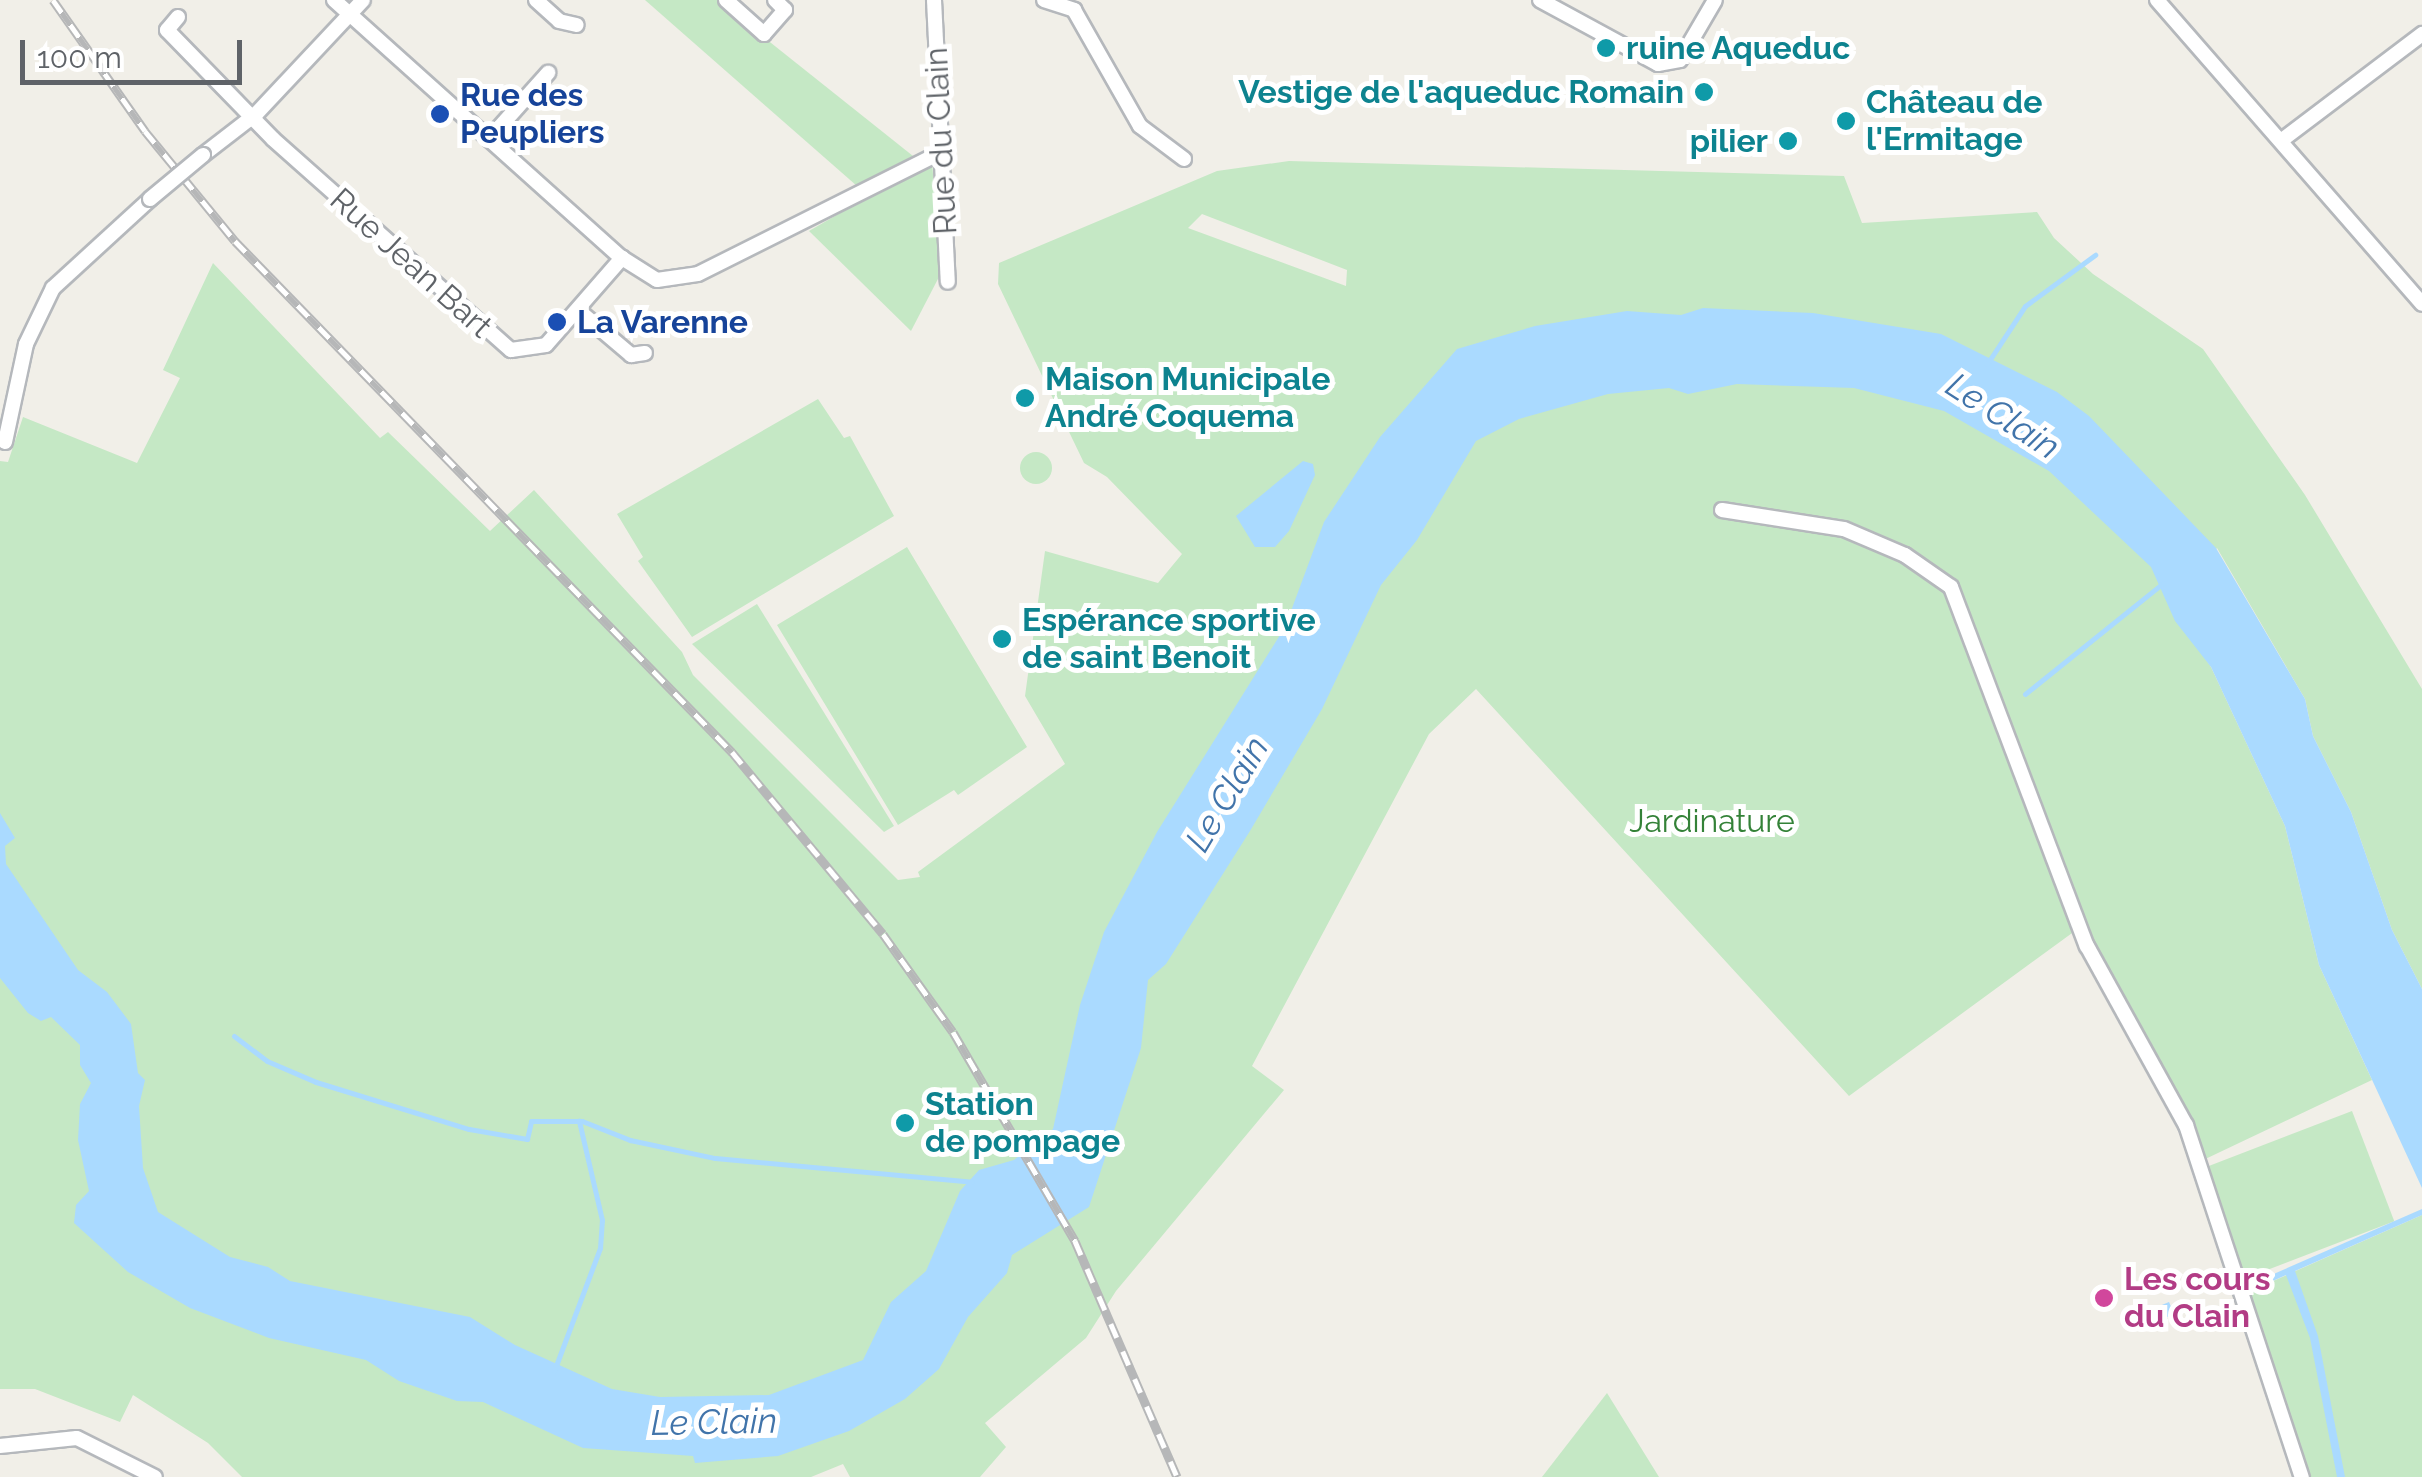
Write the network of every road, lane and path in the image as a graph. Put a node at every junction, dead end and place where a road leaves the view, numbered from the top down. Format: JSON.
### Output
{"nodes":[{"id":1,"x":334,"y":0,"type":"edge"},
{"id":2,"x":364,"y":0,"type":"edge"},
{"id":3,"x":536,"y":0,"type":"edge"},
{"id":4,"x":726,"y":0,"type":"edge"},
{"id":5,"x":775,"y":0,"type":"edge"},
{"id":6,"x":934,"y":0,"type":"edge"},
{"id":7,"x":1044,"y":0,"type":"edge"},
{"id":8,"x":1540,"y":0,"type":"edge"},
{"id":9,"x":1715,"y":0,"type":"edge"},
{"id":10,"x":2159,"y":1,"type":"edge"},
{"id":11,"x":1073,"y":5,"type":"edge"},
{"id":12,"x":350,"y":14,"type":"junction"},
{"id":13,"x":178,"y":17,"type":"dead end"},
{"id":14,"x":577,"y":24,"type":"dead end"},
{"id":15,"x":2422,"y":34,"type":"edge"},
{"id":16,"x":548,"y":72,"type":"dead end"},
{"id":17,"x":256,"y":114,"type":"junction"},
{"id":18,"x":490,"y":139,"type":"junction"},
{"id":19,"x":2282,"y":140,"type":"junction"},
{"id":20,"x":942,"y":152,"type":"junction"},
{"id":21,"x":1184,"y":158,"type":"dead end"},
{"id":22,"x":622,"y":258,"type":"junction"},
{"id":23,"x":948,"y":282,"type":"dead end"},
{"id":24,"x":2422,"y":304,"type":"edge"},
{"id":25,"x":578,"y":310,"type":"junction"},
{"id":26,"x":645,"y":353,"type":"dead end"},
{"id":27,"x":5,"y":442,"type":"dead end"},
{"id":28,"x":1722,"y":510,"type":"dead end"},
{"id":29,"x":0,"y":1446,"type":"edge"},
{"id":30,"x":155,"y":1477,"type":"edge"},
{"id":31,"x":2302,"y":1477,"type":"edge"}],
"edges":[{"from":1,"to":12,"type":"street"},
{"from":2,"to":12,"type":"street"},
{"from":3,"to":14,"type":"street"},
{"from":4,"to":5,"type":"street"},
{"from":6,"to":20,"type":"street","name":"Rue du Clain"},
{"from":7,"to":11,"type":"street"},
{"from":8,"to":9,"type":"street"},
{"from":10,"to":19,"type":"street"},
{"from":11,"to":21,"type":"street"},
{"from":12,"to":17,"type":"street"},
{"from":12,"to":18,"type":"street"},
{"from":13,"to":17,"type":"street","name":"Rue Jean Bart"},
{"from":15,"to":19,"type":"street"},
{"from":16,"to":18,"type":"street"},
{"from":17,"to":25,"type":"street","name":"Rue Jean Bart"},
{"from":17,"to":27,"type":"street","bridge":true},
{"from":18,"to":22,"type":"street"},
{"from":19,"to":24,"type":"street"},
{"from":20,"to":22,"type":"street"},
{"from":20,"to":23,"type":"street","name":"Rue du Clain"},
{"from":22,"to":25,"type":"street","name":"Rue Jean Bart"},
{"from":25,"to":26,"type":"street"},
{"from":28,"to":31,"type":"street"},
{"from":29,"to":30,"type":"street"}]}
